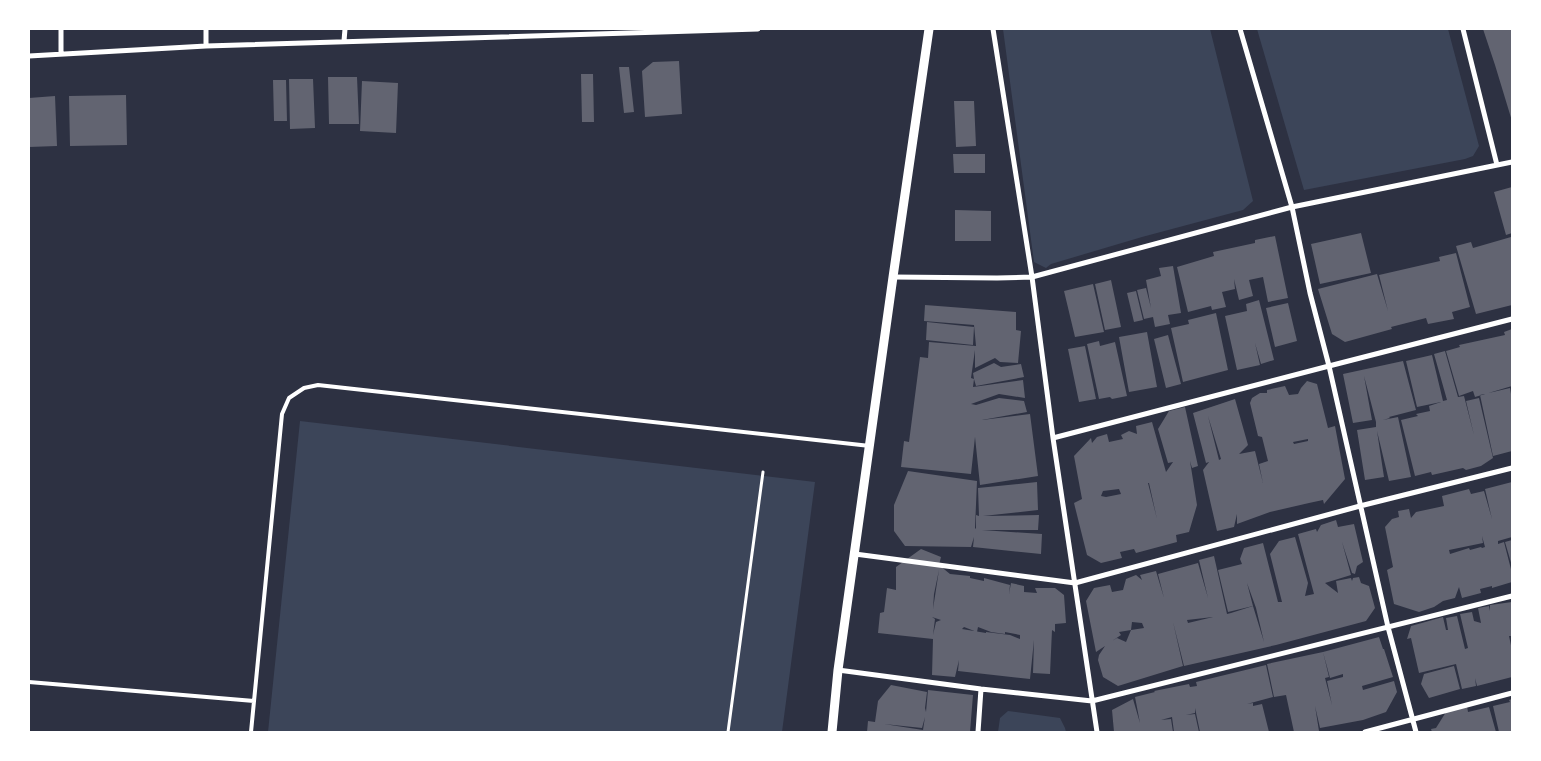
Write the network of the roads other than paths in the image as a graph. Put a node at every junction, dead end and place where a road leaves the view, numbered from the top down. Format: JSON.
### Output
{"nodes":[{"id":1,"x":61,"y":29,"type":"edge"},
{"id":2,"x":206,"y":29,"type":"edge"},
{"id":3,"x":345,"y":29,"type":"edge"},
{"id":4,"x":757,"y":29,"type":"edge"},
{"id":5,"x":930,"y":29,"type":"edge"},
{"id":6,"x":993,"y":29,"type":"edge"},
{"id":7,"x":1240,"y":29,"type":"edge"},
{"id":8,"x":1463,"y":29,"type":"edge"},
{"id":9,"x":344,"y":42,"type":"junction"},
{"id":10,"x":206,"y":46,"type":"junction"},
{"id":11,"x":61,"y":54,"type":"junction"},
{"id":12,"x":29,"y":56,"type":"edge"},
{"id":13,"x":1512,"y":162,"type":"edge"},
{"id":14,"x":1497,"y":165,"type":"junction"},
{"id":15,"x":1292,"y":207,"type":"junction"},
{"id":16,"x":1032,"y":276,"type":"junction"},
{"id":17,"x":893,"y":277,"type":"junction"},
{"id":18,"x":1512,"y":319,"type":"edge"},
{"id":19,"x":1329,"y":366,"type":"junction"},
{"id":20,"x":1053,"y":438,"type":"junction"},
{"id":21,"x":870,"y":446,"type":"junction"},
{"id":22,"x":1512,"y":468,"type":"edge"},
{"id":23,"x":1360,"y":506,"type":"junction"},
{"id":24,"x":856,"y":554,"type":"junction"},
{"id":25,"x":1075,"y":583,"type":"junction"},
{"id":26,"x":1512,"y":596,"type":"edge"},
{"id":27,"x":1388,"y":627,"type":"junction"},
{"id":28,"x":838,"y":670,"type":"junction"},
{"id":29,"x":29,"y":682,"type":"edge"},
{"id":30,"x":981,"y":689,"type":"junction"},
{"id":31,"x":1512,"y":693,"type":"edge"},
{"id":32,"x":254,"y":701,"type":"junction"},
{"id":33,"x":1092,"y":701,"type":"junction"},
{"id":34,"x":1413,"y":719,"type":"junction"},
{"id":35,"x":251,"y":732,"type":"edge"},
{"id":36,"x":832,"y":732,"type":"edge"},
{"id":37,"x":978,"y":732,"type":"edge"},
{"id":38,"x":1097,"y":732,"type":"edge"},
{"id":39,"x":1365,"y":732,"type":"edge"},
{"id":40,"x":1416,"y":732,"type":"edge"}],
"edges":[{"from":1,"to":11,"type":"street"},
{"from":2,"to":10,"type":"street"},
{"from":3,"to":9,"type":"street"},
{"from":4,"to":9,"type":"street"},
{"from":5,"to":17,"type":"street"},
{"from":6,"to":16,"type":"street"},
{"from":7,"to":15,"type":"street"},
{"from":8,"to":14,"type":"street"},
{"from":9,"to":10,"type":"street"},
{"from":10,"to":11,"type":"street"},
{"from":11,"to":12,"type":"street"},
{"from":13,"to":14,"type":"street"},
{"from":14,"to":15,"type":"street"},
{"from":15,"to":16,"type":"street"},
{"from":15,"to":19,"type":"street"},
{"from":16,"to":17,"type":"street"},
{"from":16,"to":20,"type":"street"},
{"from":17,"to":21,"type":"street"},
{"from":18,"to":19,"type":"street"},
{"from":19,"to":20,"type":"street"},
{"from":19,"to":23,"type":"street"},
{"from":20,"to":25,"type":"street"},
{"from":21,"to":24,"type":"street"},
{"from":21,"to":32,"type":"lane"},
{"from":22,"to":23,"type":"street"},
{"from":23,"to":25,"type":"street"},
{"from":23,"to":27,"type":"street"},
{"from":24,"to":25,"type":"street"},
{"from":24,"to":28,"type":"street"},
{"from":25,"to":33,"type":"street"},
{"from":26,"to":27,"type":"street"},
{"from":27,"to":33,"type":"street"},
{"from":27,"to":34,"type":"street"},
{"from":28,"to":30,"type":"street"},
{"from":28,"to":36,"type":"street"},
{"from":29,"to":32,"type":"lane"},
{"from":30,"to":33,"type":"street"},
{"from":30,"to":37,"type":"street"},
{"from":31,"to":34,"type":"street"},
{"from":32,"to":35,"type":"lane"},
{"from":33,"to":38,"type":"street"},
{"from":34,"to":39,"type":"street"},
{"from":34,"to":40,"type":"street"}]}
